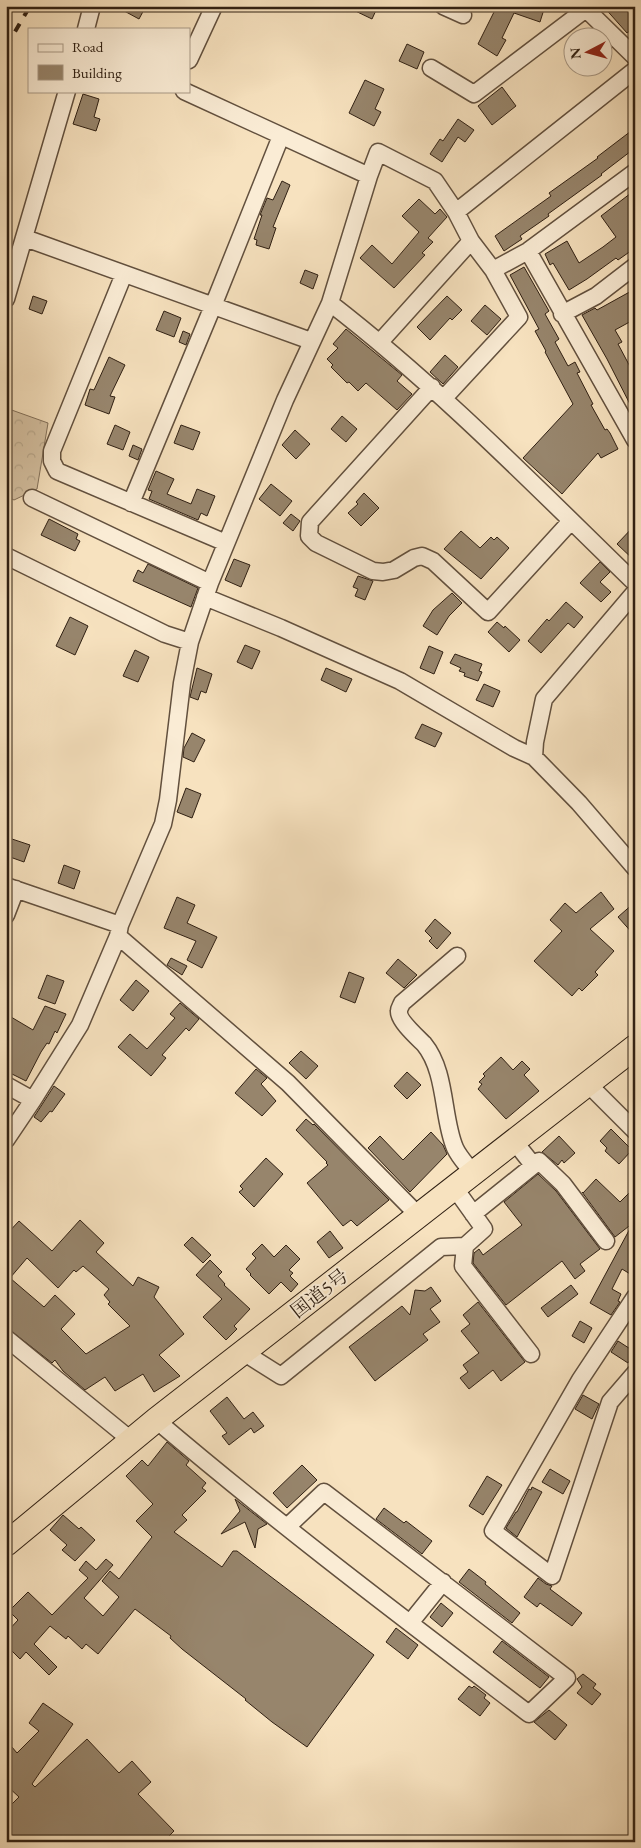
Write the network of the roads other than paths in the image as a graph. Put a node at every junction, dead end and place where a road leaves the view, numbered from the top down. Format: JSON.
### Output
{"nodes":[{"id":1,"x":92,"y":6,"type":"edge"},
{"id":2,"x":214,"y":6,"type":"edge"},
{"id":3,"x":443,"y":6,"type":"edge"},
{"id":4,"x":462,"y":15,"type":"dead end"},
{"id":5,"x":86,"y":28,"type":"edge"},
{"id":6,"x":635,"y":57,"type":"edge"},
{"id":7,"x":190,"y":58,"type":"edge"},
{"id":8,"x":431,"y":68,"type":"dead end"},
{"id":9,"x":635,"y":70,"type":"edge"},
{"id":10,"x":67,"y":92,"type":"edge"},
{"id":11,"x":186,"y":92,"type":"edge"},
{"id":12,"x":281,"y":136,"type":"junction"},
{"id":13,"x":635,"y":172,"type":"edge"},
{"id":14,"x":369,"y":176,"type":"junction"},
{"id":15,"x":456,"y":212,"type":"junction"},
{"id":16,"x":24,"y":238,"type":"junction"},
{"id":17,"x":471,"y":241,"type":"junction"},
{"id":18,"x":528,"y":251,"type":"junction"},
{"id":19,"x":635,"y":266,"type":"edge"},
{"id":20,"x":493,"y":270,"type":"junction"},
{"id":21,"x":124,"y":274,"type":"junction"},
{"id":22,"x":6,"y":299,"type":"edge"},
{"id":23,"x":330,"y":303,"type":"junction"},
{"id":24,"x":213,"y":306,"type":"junction"},
{"id":25,"x":562,"y":314,"type":"junction"},
{"id":26,"x":311,"y":341,"type":"junction"},
{"id":27,"x":380,"y":342,"type":"junction"},
{"id":28,"x":438,"y":393,"type":"junction"},
{"id":29,"x":635,"y":440,"type":"edge"},
{"id":30,"x":32,"y":498,"type":"dead end"},
{"id":31,"x":131,"y":502,"type":"junction"},
{"id":32,"x":571,"y":521,"type":"junction"},
{"id":33,"x":226,"y":543,"type":"junction"},
{"id":34,"x":6,"y":556,"type":"edge"},
{"id":35,"x":635,"y":583,"type":"edge"},
{"id":36,"x":208,"y":590,"type":"junction"},
{"id":37,"x":635,"y":592,"type":"edge"},
{"id":38,"x":190,"y":642,"type":"junction"},
{"id":39,"x":534,"y":757,"type":"junction"},
{"id":40,"x":635,"y":868,"type":"edge"},
{"id":41,"x":11,"y":888,"type":"edge"},
{"id":42,"x":6,"y":915,"type":"edge"},
{"id":43,"x":119,"y":930,"type":"junction"},
{"id":44,"x":457,"y":956,"type":"dead end"},
{"id":45,"x":635,"y":1047,"type":"edge"},
{"id":46,"x":588,"y":1084,"type":"junction"},
{"id":47,"x":6,"y":1085,"type":"edge"},
{"id":48,"x":33,"y":1100,"type":"junction"},
{"id":49,"x":635,"y":1131,"type":"edge"},
{"id":50,"x":6,"y":1140,"type":"edge"},
{"id":51,"x":514,"y":1141,"type":"junction"},
{"id":52,"x":533,"y":1165,"type":"junction"},
{"id":53,"x":464,"y":1180,"type":"junction"},
{"id":54,"x":473,"y":1214,"type":"junction"},
{"id":55,"x":418,"y":1215,"type":"junction"},
{"id":56,"x":606,"y":1241,"type":"dead end"},
{"id":57,"x":465,"y":1246,"type":"junction"},
{"id":58,"x":635,"y":1297,"type":"edge"},
{"id":59,"x":6,"y":1338,"type":"edge"},
{"id":60,"x":243,"y":1352,"type":"junction"},
{"id":61,"x":531,"y":1354,"type":"dead end"},
{"id":62,"x":635,"y":1373,"type":"edge"},
{"id":63,"x":156,"y":1420,"type":"junction"},
{"id":64,"x":131,"y":1440,"type":"junction"},
{"id":65,"x":286,"y":1527,"type":"junction"},
{"id":66,"x":6,"y":1544,"type":"edge"},
{"id":67,"x":443,"y":1582,"type":"junction"},
{"id":68,"x":410,"y":1623,"type":"junction"}],
"edges":[{"from":1,"to":5,"type":"street"},
{"from":2,"to":7,"type":"street"},
{"from":3,"to":4,"type":"street"},
{"from":6,"to":8,"type":"street"},
{"from":9,"to":15,"type":"street"},
{"from":10,"to":16,"type":"street"},
{"from":11,"to":12,"type":"street"},
{"from":12,"to":14,"type":"street"},
{"from":12,"to":24,"type":"street"},
{"from":13,"to":18,"type":"street"},
{"from":14,"to":15,"type":"street"},
{"from":14,"to":23,"type":"street"},
{"from":15,"to":17,"type":"street"},
{"from":16,"to":21,"type":"street"},
{"from":16,"to":22,"type":"street"},
{"from":17,"to":20,"type":"street"},
{"from":17,"to":27,"type":"street"},
{"from":18,"to":20,"type":"street"},
{"from":18,"to":25,"type":"street"},
{"from":19,"to":25,"type":"street"},
{"from":20,"to":28,"type":"street"},
{"from":21,"to":24,"type":"street"},
{"from":21,"to":31,"type":"street"},
{"from":23,"to":26,"type":"street"},
{"from":23,"to":27,"type":"street"},
{"from":24,"to":26,"type":"street"},
{"from":24,"to":31,"type":"street"},
{"from":25,"to":29,"type":"street"},
{"from":26,"to":33,"type":"street"},
{"from":27,"to":28,"type":"street"},
{"from":28,"to":32,"type":"street"},
{"from":28,"to":32,"type":"street"},
{"from":30,"to":36,"type":"street"},
{"from":31,"to":33,"type":"street"},
{"from":32,"to":35,"type":"street"},
{"from":33,"to":36,"type":"street"},
{"from":34,"to":38,"type":"street"},
{"from":36,"to":38,"type":"street"},
{"from":36,"to":39,"type":"street"},
{"from":37,"to":39,"type":"street"},
{"from":38,"to":43,"type":"street"},
{"from":39,"to":40,"type":"street"},
{"from":41,"to":42,"type":"street"},
{"from":41,"to":43,"type":"street"},
{"from":43,"to":48,"type":"street"},
{"from":43,"to":55,"type":"street"},
{"from":44,"to":53,"type":"street"},
{"from":45,"to":46,"type":"highway","name":"国道5号"},
{"from":46,"to":49,"type":"street"},
{"from":46,"to":51,"type":"highway","name":"国道5号"},
{"from":47,"to":48,"type":"street"},
{"from":48,"to":50,"type":"street"},
{"from":51,"to":52,"type":"street"},
{"from":51,"to":53,"type":"highway","name":"国道5号"},
{"from":52,"to":54,"type":"street"},
{"from":52,"to":56,"type":"street"},
{"from":53,"to":54,"type":"street"},
{"from":53,"to":55,"type":"highway","name":"国道5号"},
{"from":54,"to":57,"type":"street"},
{"from":55,"to":60,"type":"highway","name":"国道5号"},
{"from":57,"to":60,"type":"street"},
{"from":57,"to":61,"type":"street"},
{"from":58,"to":62,"type":"street"},
{"from":59,"to":64,"type":"street"},
{"from":60,"to":63,"type":"highway","name":"国道5号"},
{"from":63,"to":64,"type":"highway","name":"国道5号"},
{"from":63,"to":65,"type":"street"},
{"from":64,"to":66,"type":"highway","name":"国道5号"},
{"from":65,"to":67,"type":"street"},
{"from":65,"to":68,"type":"street"},
{"from":67,"to":68,"type":"street"},
{"from":67,"to":68,"type":"street"}]}
